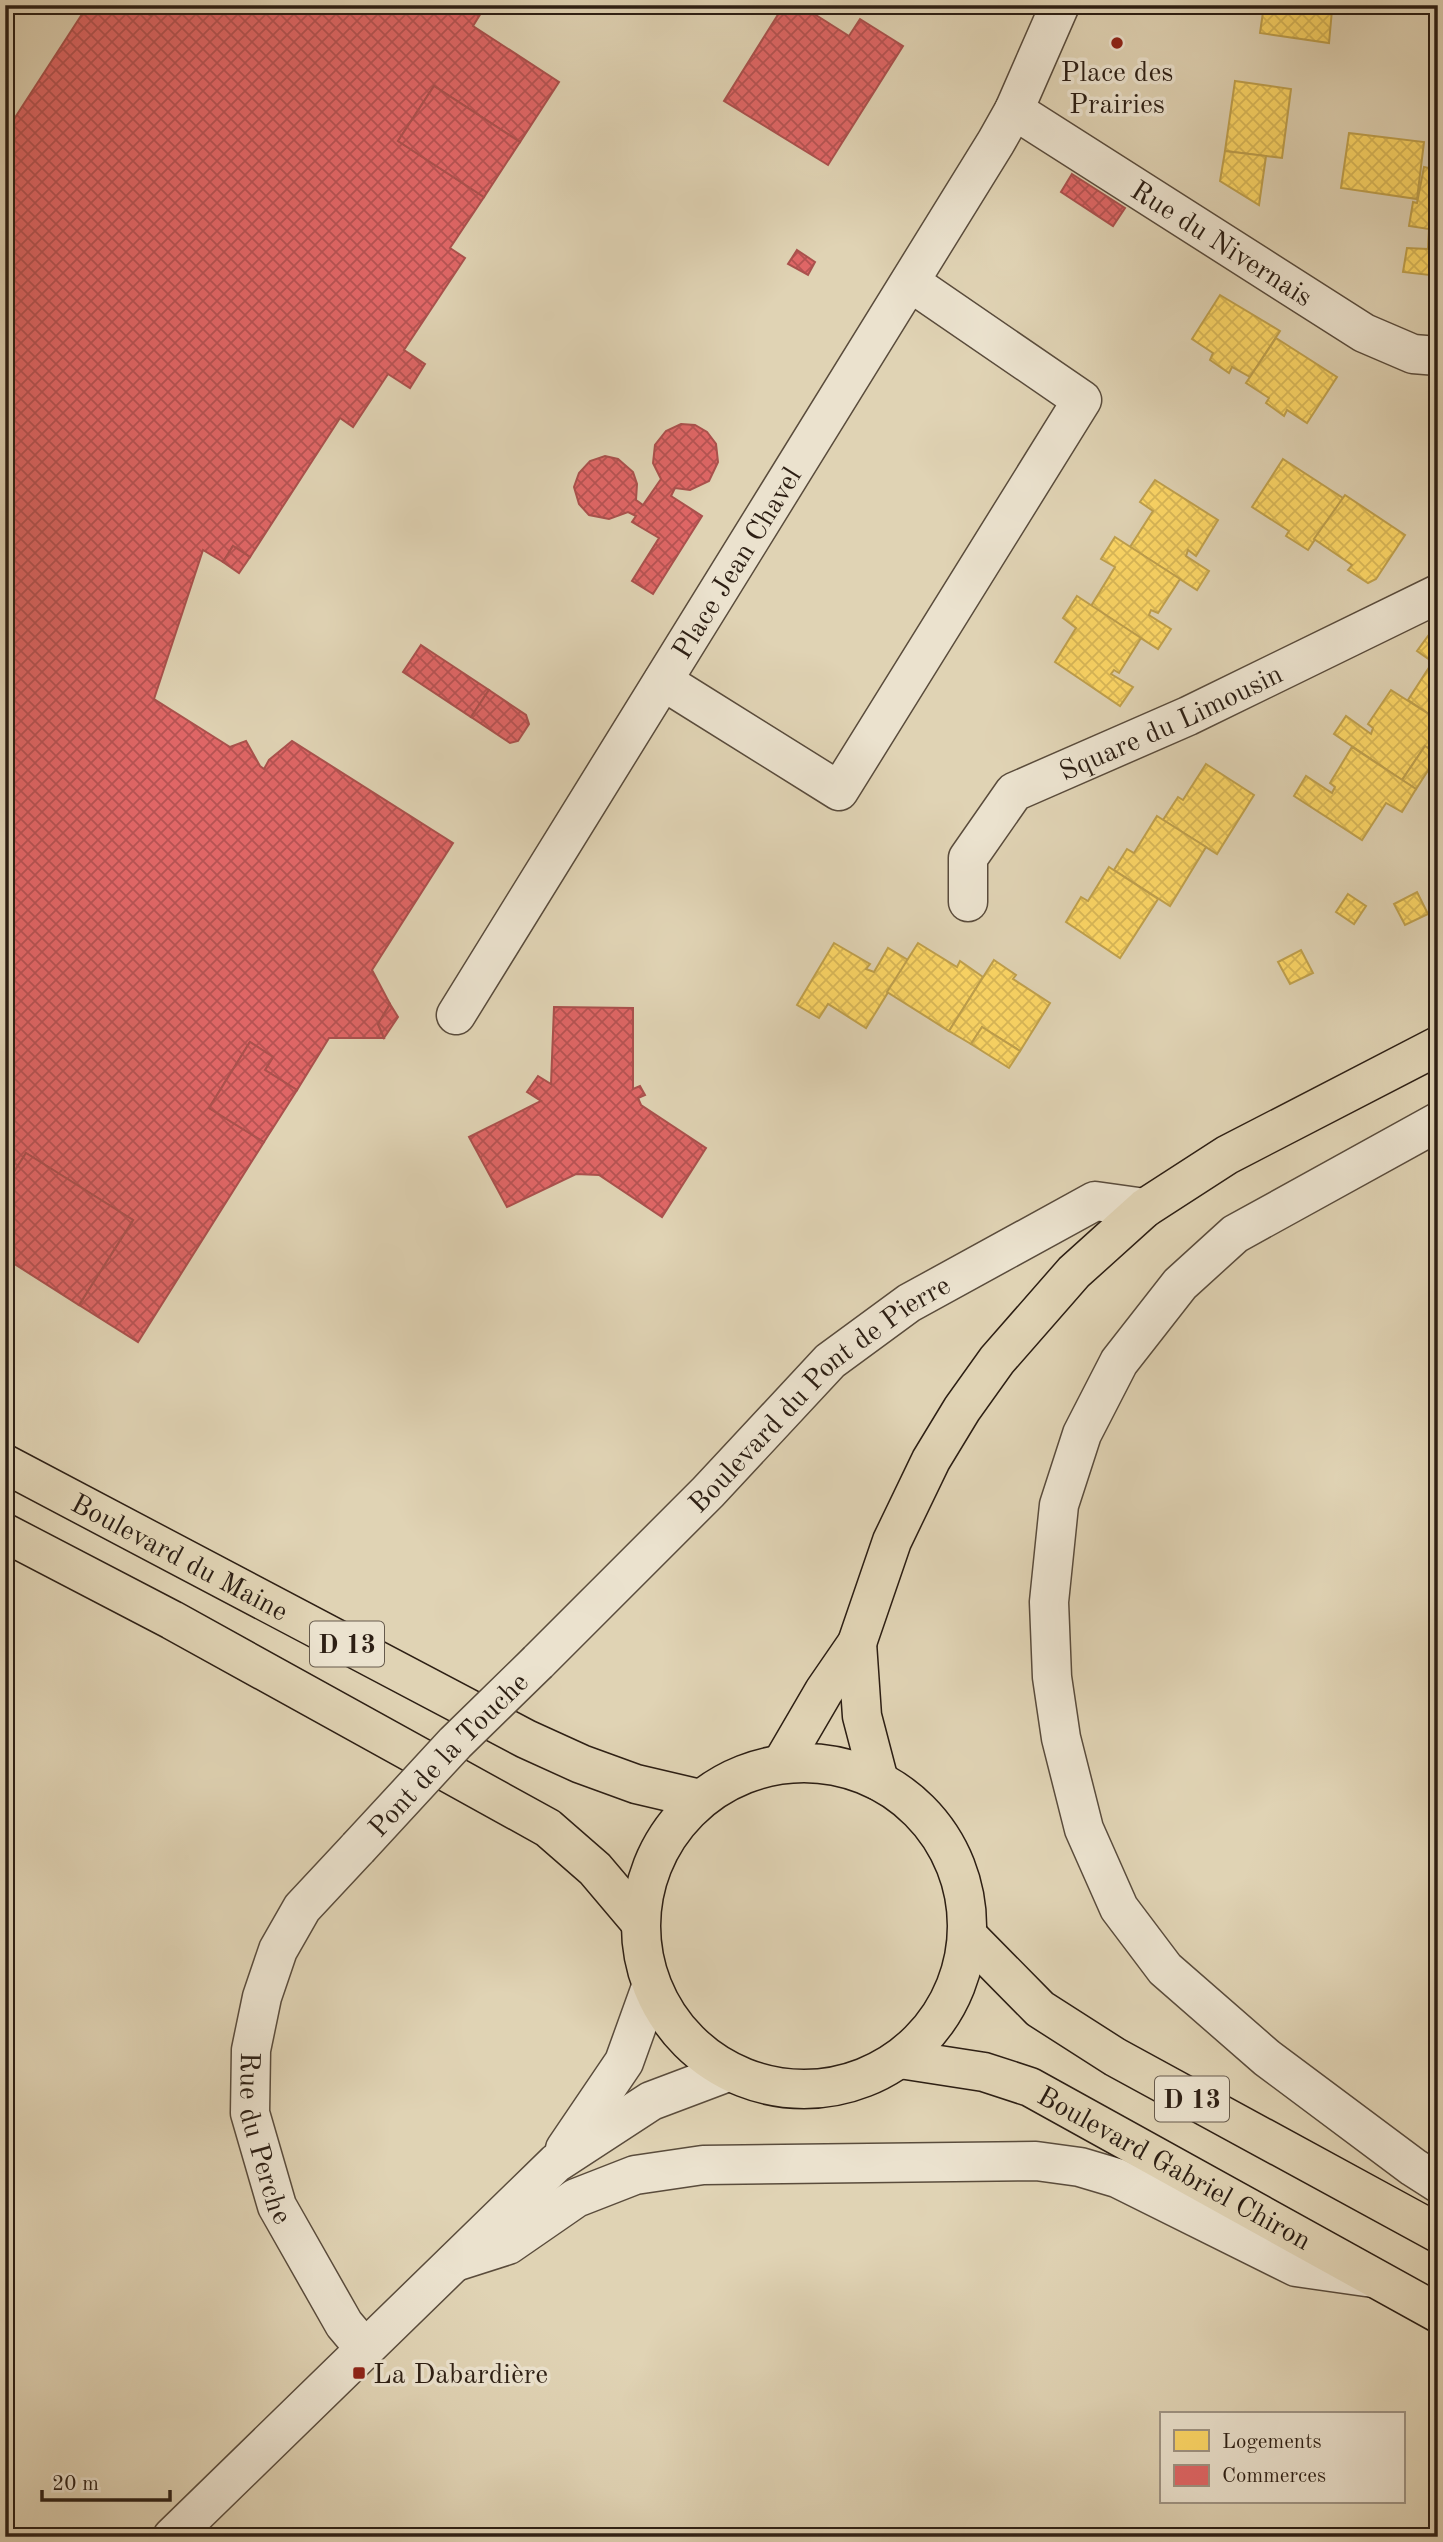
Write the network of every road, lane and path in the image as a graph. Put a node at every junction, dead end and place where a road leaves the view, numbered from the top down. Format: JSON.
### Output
{"nodes":[{"id":1,"x":1060,"y":5,"type":"edge"},
{"id":2,"x":1014,"y":110,"type":"junction"},
{"id":3,"x":909,"y":282,"type":"junction"},
{"id":4,"x":1438,"y":356,"type":"edge"},
{"id":5,"x":1438,"y":594,"type":"edge"},
{"id":6,"x":663,"y":681,"type":"junction"},
{"id":7,"x":968,"y":902,"type":"dead end"},
{"id":8,"x":456,"y":1015,"type":"dead end"},
{"id":9,"x":1438,"y":1046,"type":"edge"},
{"id":10,"x":1438,"y":1122,"type":"edge"},
{"id":11,"x":1145,"y":1208,"type":"junction"},
{"id":12,"x":5,"y":1464,"type":"edge"},
{"id":13,"x":5,"y":1533,"type":"edge"},
{"id":14,"x":857,"y":1643,"type":"junction"},
{"id":15,"x":538,"y":1662,"type":"joint"},
{"id":16,"x":782,"y":1763,"type":"junction"},
{"id":17,"x":878,"y":1780,"type":"junction"},
{"id":18,"x":700,"y":1799,"type":"junction"},
{"id":19,"x":358,"y":1848,"type":"joint"},
{"id":20,"x":639,"y":1921,"type":"junction"},
{"id":21,"x":968,"y":1936,"type":"junction"},
{"id":22,"x":651,"y":1987,"type":"junction"},
{"id":23,"x":900,"y":2059,"type":"junction"},
{"id":24,"x":728,"y":2072,"type":"junction"},
{"id":25,"x":556,"y":2163,"type":"junction"},
{"id":26,"x":1438,"y":2183,"type":"edge"},
{"id":27,"x":1438,"y":2233,"type":"edge"},
{"id":28,"x":455,"y":2262,"type":"junction"},
{"id":29,"x":1373,"y":2278,"type":"junction"},
{"id":30,"x":1438,"y":2313,"type":"edge"},
{"id":31,"x":365,"y":2348,"type":"junction"},
{"id":32,"x":172,"y":2537,"type":"edge"}],
"edges":[{"from":1,"to":2,"type":"street","name":"Place Jean Chavel"},
{"from":2,"to":3,"type":"street","name":"Place Jean Chavel"},
{"from":2,"to":4,"type":"street","name":"Rue du Nivernais"},
{"from":3,"to":6,"type":"street","name":"Place Jean Chavel"},
{"from":3,"to":6,"type":"street"},
{"from":5,"to":7,"type":"street","name":"Square du Limousin"},
{"from":6,"to":8,"type":"street","name":"Place Jean Chavel"},
{"from":9,"to":11,"type":"main road"},
{"from":10,"to":26,"type":"street"},
{"from":11,"to":14,"type":"main road"},
{"from":11,"to":15,"type":"street","name":"Boulevard du Pont de Pierre"},
{"from":12,"to":18,"type":"main road","name":"Boulevard du Maine","number":"D 13"},
{"from":13,"to":20,"type":"main road","number":"D 13"},
{"from":14,"to":16,"type":"main road"},
{"from":14,"to":17,"type":"main road"},
{"from":15,"to":19,"type":"street","name":"Pont de la Touche","bridge":true},
{"from":16,"to":17,"type":"main road"},
{"from":16,"to":18,"type":"main road"},
{"from":17,"to":21,"type":"main road"},
{"from":18,"to":20,"type":"main road"},
{"from":19,"to":31,"type":"street","name":"Rue du Perche"},
{"from":20,"to":22,"type":"main road"},
{"from":21,"to":23,"type":"main road"},
{"from":21,"to":27,"type":"main road","number":"D 13"},
{"from":22,"to":24,"type":"main road"},
{"from":22,"to":25,"type":"street"},
{"from":23,"to":24,"type":"main road"},
{"from":23,"to":29,"type":"main road","name":"Boulevard Gabriel Chiron","number":"D 13"},
{"from":24,"to":25,"type":"street"},
{"from":25,"to":28,"type":"street"},
{"from":28,"to":29,"type":"street"},
{"from":28,"to":31,"type":"street"},
{"from":29,"to":30,"type":"main road","name":"Boulevard Gabriel Chiron","number":"D 13"},
{"from":31,"to":32,"type":"street"}]}
